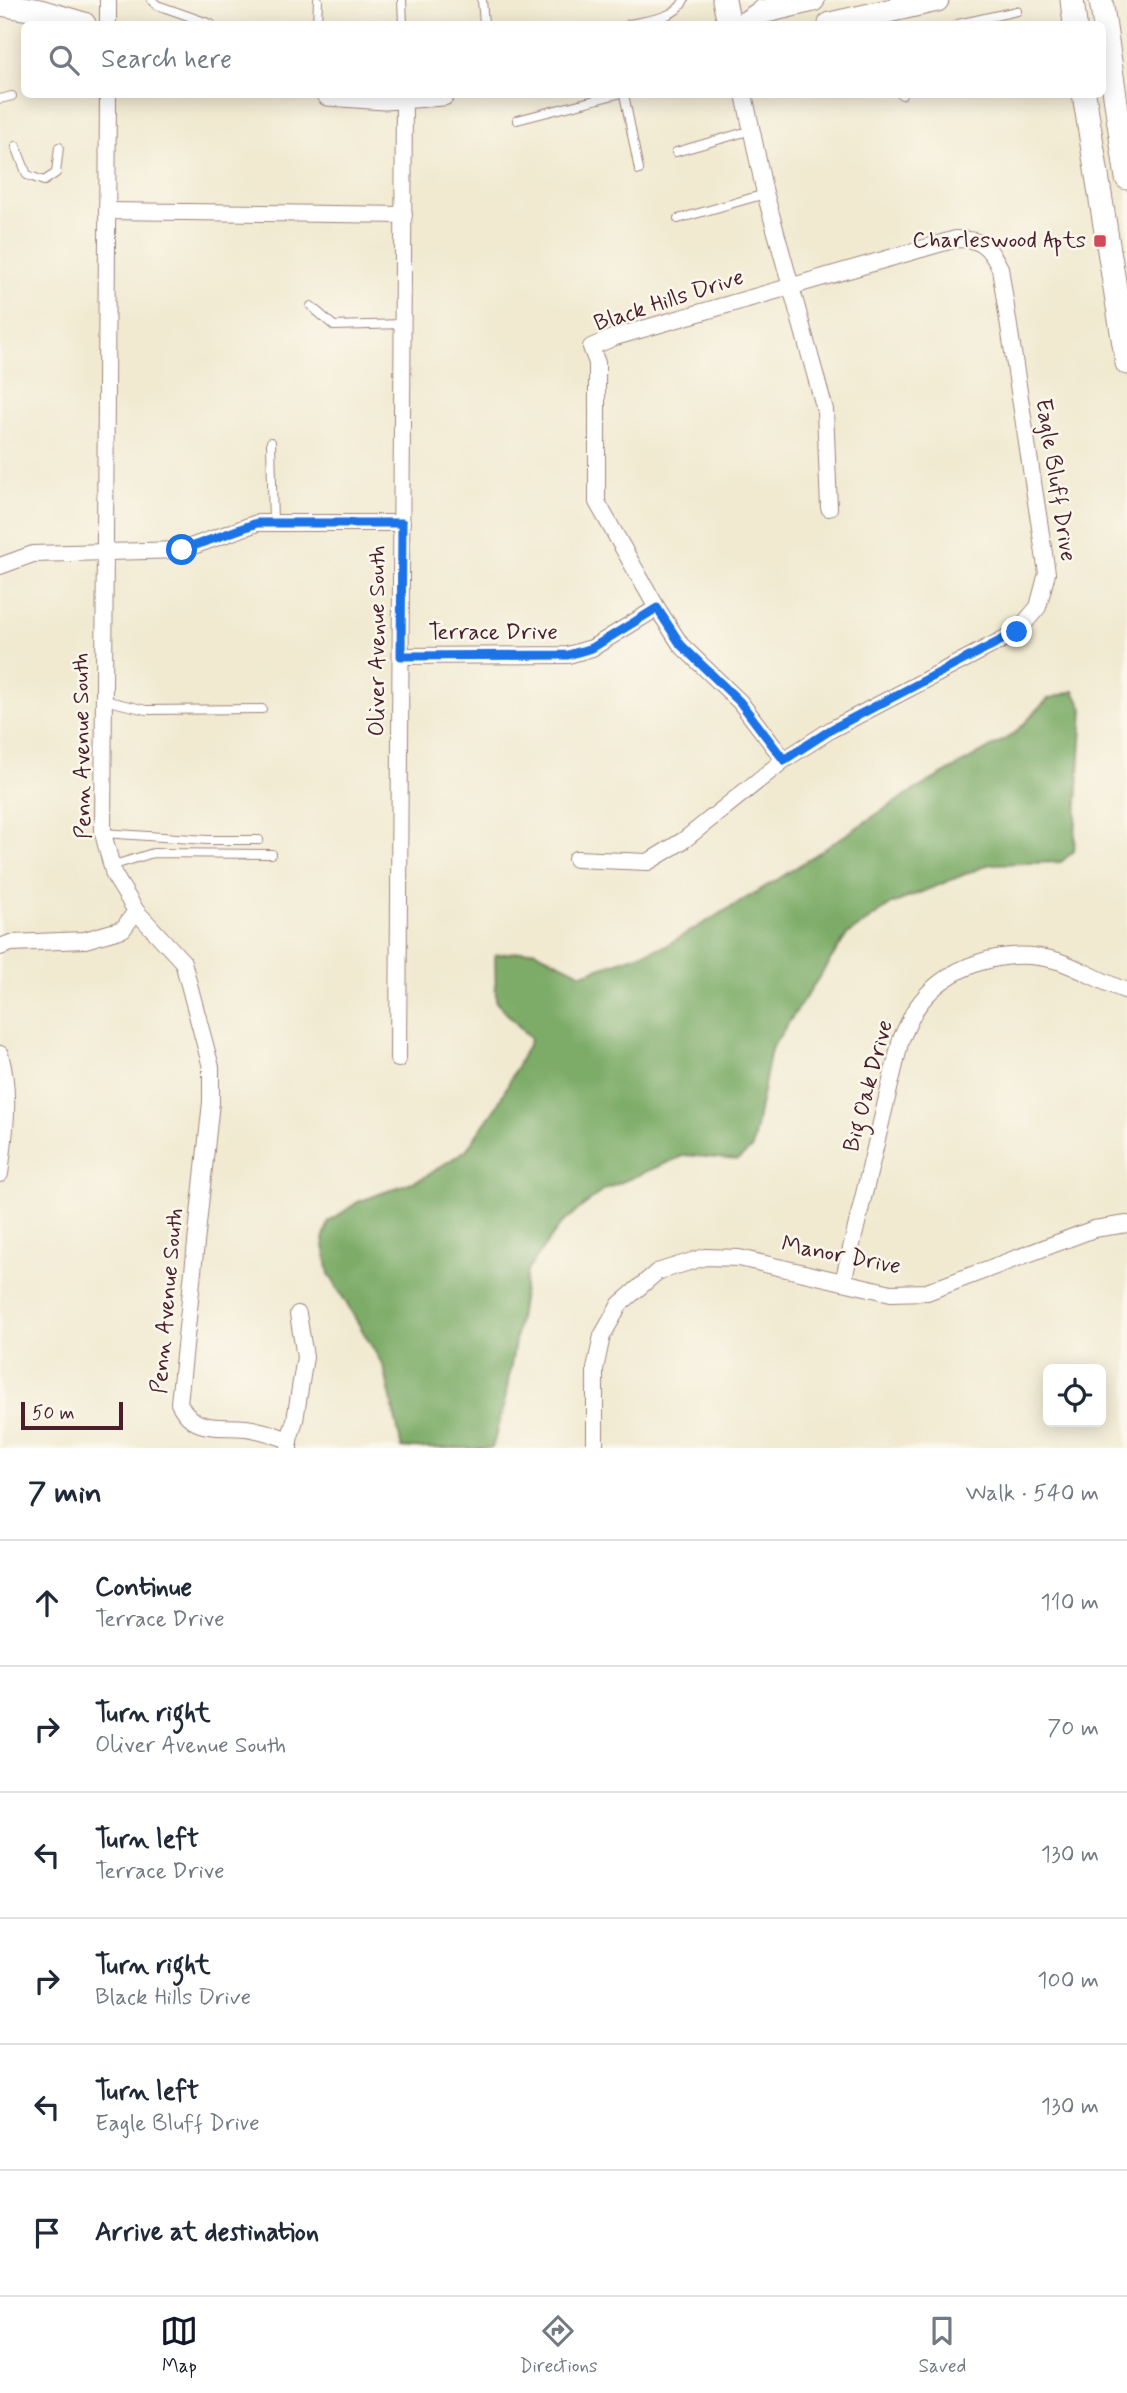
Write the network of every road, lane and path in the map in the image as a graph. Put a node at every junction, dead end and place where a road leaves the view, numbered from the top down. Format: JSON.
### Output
{"nodes":[{"id":1,"x":108,"y":0,"type":"edge"},
{"id":2,"x":152,"y":0,"type":"edge"},
{"id":3,"x":317,"y":0,"type":"edge"},
{"id":4,"x":402,"y":0,"type":"edge"},
{"id":5,"x":482,"y":0,"type":"edge"},
{"id":6,"x":684,"y":0,"type":"edge"},
{"id":7,"x":724,"y":0,"type":"edge"},
{"id":8,"x":813,"y":0,"type":"edge"},
{"id":9,"x":937,"y":0,"type":"edge"},
{"id":10,"x":1072,"y":0,"type":"edge"},
{"id":11,"x":1101,"y":0,"type":"edge"},
{"id":12,"x":0,"y":4,"type":"edge"},
{"id":13,"x":1017,"y":11,"type":"dead end"},
{"id":14,"x":73,"y":21,"type":"edge"},
{"id":15,"x":108,"y":21,"type":"edge"},
{"id":16,"x":202,"y":21,"type":"edge"},
{"id":17,"x":317,"y":21,"type":"edge"},
{"id":18,"x":403,"y":21,"type":"edge"},
{"id":19,"x":484,"y":21,"type":"edge"},
{"id":20,"x":642,"y":21,"type":"edge"},
{"id":21,"x":728,"y":21,"type":"edge"},
{"id":22,"x":748,"y":21,"type":"edge"},
{"id":23,"x":843,"y":21,"type":"edge"},
{"id":24,"x":972,"y":21,"type":"edge"},
{"id":25,"x":1075,"y":21,"type":"edge"},
{"id":26,"x":1104,"y":21,"type":"edge"},
{"id":27,"x":1106,"y":34,"type":"edge"},
{"id":28,"x":12,"y":96,"type":"dead end"},
{"id":29,"x":108,"y":98,"type":"edge"},
{"id":30,"x":404,"y":98,"type":"edge"},
{"id":31,"x":605,"y":98,"type":"edge"},
{"id":32,"x":622,"y":98,"type":"edge"},
{"id":33,"x":745,"y":98,"type":"edge"},
{"id":34,"x":1084,"y":98,"type":"edge"},
{"id":35,"x":0,"y":99,"type":"edge"},
{"id":36,"x":517,"y":120,"type":"dead end"},
{"id":37,"x":752,"y":130,"type":"junction"},
{"id":38,"x":16,"y":146,"type":"dead end"},
{"id":39,"x":59,"y":147,"type":"dead end"},
{"id":40,"x":676,"y":152,"type":"dead end"},
{"id":41,"x":639,"y":170,"type":"dead end"},
{"id":42,"x":1127,"y":178,"type":"edge"},
{"id":43,"x":765,"y":194,"type":"junction"},
{"id":44,"x":107,"y":211,"type":"junction"},
{"id":45,"x":404,"y":215,"type":"junction"},
{"id":46,"x":678,"y":219,"type":"dead end"},
{"id":47,"x":974,"y":239,"type":"joint"},
{"id":48,"x":791,"y":286,"type":"junction"},
{"id":49,"x":311,"y":306,"type":"dead end"},
{"id":50,"x":403,"y":324,"type":"junction"},
{"id":51,"x":1127,"y":363,"type":"edge"},
{"id":52,"x":271,"y":442,"type":"dead end"},
{"id":53,"x":829,"y":508,"type":"dead end"},
{"id":54,"x":274,"y":523,"type":"junction"},
{"id":55,"x":402,"y":523,"type":"junction"},
{"id":56,"x":105,"y":551,"type":"junction"},
{"id":57,"x":0,"y":566,"type":"edge"},
{"id":58,"x":657,"y":608,"type":"junction"},
{"id":59,"x":401,"y":656,"type":"junction"},
{"id":60,"x":104,"y":700,"type":"junction"},
{"id":61,"x":262,"y":709,"type":"dead end"},
{"id":62,"x":784,"y":760,"type":"junction"},
{"id":63,"x":103,"y":833,"type":"junction"},
{"id":64,"x":258,"y":840,"type":"dead end"},
{"id":65,"x":272,"y":854,"type":"dead end"},
{"id":66,"x":576,"y":859,"type":"dead end"},
{"id":67,"x":111,"y":866,"type":"junction"},
{"id":68,"x":136,"y":911,"type":"junction"},
{"id":69,"x":0,"y":947,"type":"edge"},
{"id":70,"x":1127,"y":991,"type":"edge"},
{"id":71,"x":0,"y":1054,"type":"edge"},
{"id":72,"x":398,"y":1059,"type":"dead end"},
{"id":73,"x":0,"y":1174,"type":"edge"},
{"id":74,"x":1127,"y":1224,"type":"edge"},
{"id":75,"x":843,"y":1282,"type":"junction"},
{"id":76,"x":298,"y":1314,"type":"dead end"},
{"id":77,"x":289,"y":1444,"type":"edge"},
{"id":78,"x":595,"y":1448,"type":"edge"}],
"edges":[{"from":1,"to":15,"type":"street"},
{"from":2,"to":16,"type":"lane"},
{"from":3,"to":17,"type":"lane"},
{"from":4,"to":18,"type":"lane"},
{"from":5,"to":19,"type":"lane"},
{"from":6,"to":20,"type":"lane"},
{"from":7,"to":21,"type":"main road"},
{"from":8,"to":22,"type":"main road"},
{"from":9,"to":23,"type":"main road"},
{"from":10,"to":25,"type":"main road"},
{"from":11,"to":26,"type":"main road"},
{"from":12,"to":14,"type":"main road"},
{"from":13,"to":24,"type":"lane"},
{"from":27,"to":42,"type":"main road"},
{"from":28,"to":35,"type":"lane"},
{"from":29,"to":44,"type":"street","name":"Penn Avenue South"},
{"from":30,"to":45,"type":"street","name":"Oliver Avenue South"},
{"from":31,"to":36,"type":"lane"},
{"from":32,"to":41,"type":"lane"},
{"from":33,"to":37,"type":"street"},
{"from":34,"to":51,"type":"main road"},
{"from":37,"to":40,"type":"lane"},
{"from":37,"to":43,"type":"street"},
{"from":38,"to":39,"type":"lane"},
{"from":43,"to":46,"type":"lane"},
{"from":43,"to":48,"type":"street"},
{"from":44,"to":45,"type":"street"},
{"from":44,"to":56,"type":"street","name":"Penn Avenue South"},
{"from":45,"to":50,"type":"street","name":"Oliver Avenue South"},
{"from":47,"to":48,"type":"street","name":"Black Hills Drive"},
{"from":47,"to":62,"type":"street","name":"Eagle Bluff Drive"},
{"from":48,"to":53,"type":"street"},
{"from":48,"to":58,"type":"street","name":"Black Hills Drive"},
{"from":49,"to":50,"type":"lane"},
{"from":50,"to":55,"type":"street","name":"Oliver Avenue South"},
{"from":52,"to":54,"type":"lane"},
{"from":54,"to":55,"type":"street"},
{"from":54,"to":56,"type":"street"},
{"from":55,"to":59,"type":"street","name":"Oliver Avenue South"},
{"from":56,"to":57,"type":"street"},
{"from":56,"to":60,"type":"street","name":"Penn Avenue South"},
{"from":58,"to":59,"type":"street","name":"Terrace Drive"},
{"from":58,"to":62,"type":"street","name":"Black Hills Drive"},
{"from":59,"to":72,"type":"street","name":"Oliver Avenue South"},
{"from":60,"to":61,"type":"lane"},
{"from":60,"to":63,"type":"street","name":"Penn Avenue South"},
{"from":62,"to":66,"type":"street","name":"Eagle Bluff Drive"},
{"from":63,"to":64,"type":"lane"},
{"from":63,"to":67,"type":"street","name":"Penn Avenue South"},
{"from":65,"to":67,"type":"lane"},
{"from":67,"to":68,"type":"street","name":"Penn Avenue South"},
{"from":68,"to":69,"type":"street"},
{"from":68,"to":77,"type":"street","name":"Penn Avenue South"},
{"from":70,"to":75,"type":"street","name":"Big Oak Drive"},
{"from":71,"to":73,"type":"street"},
{"from":74,"to":75,"type":"street","name":"Manor Drive"},
{"from":75,"to":78,"type":"street","name":"Manor Drive"},
{"from":76,"to":77,"type":"street"}]}
